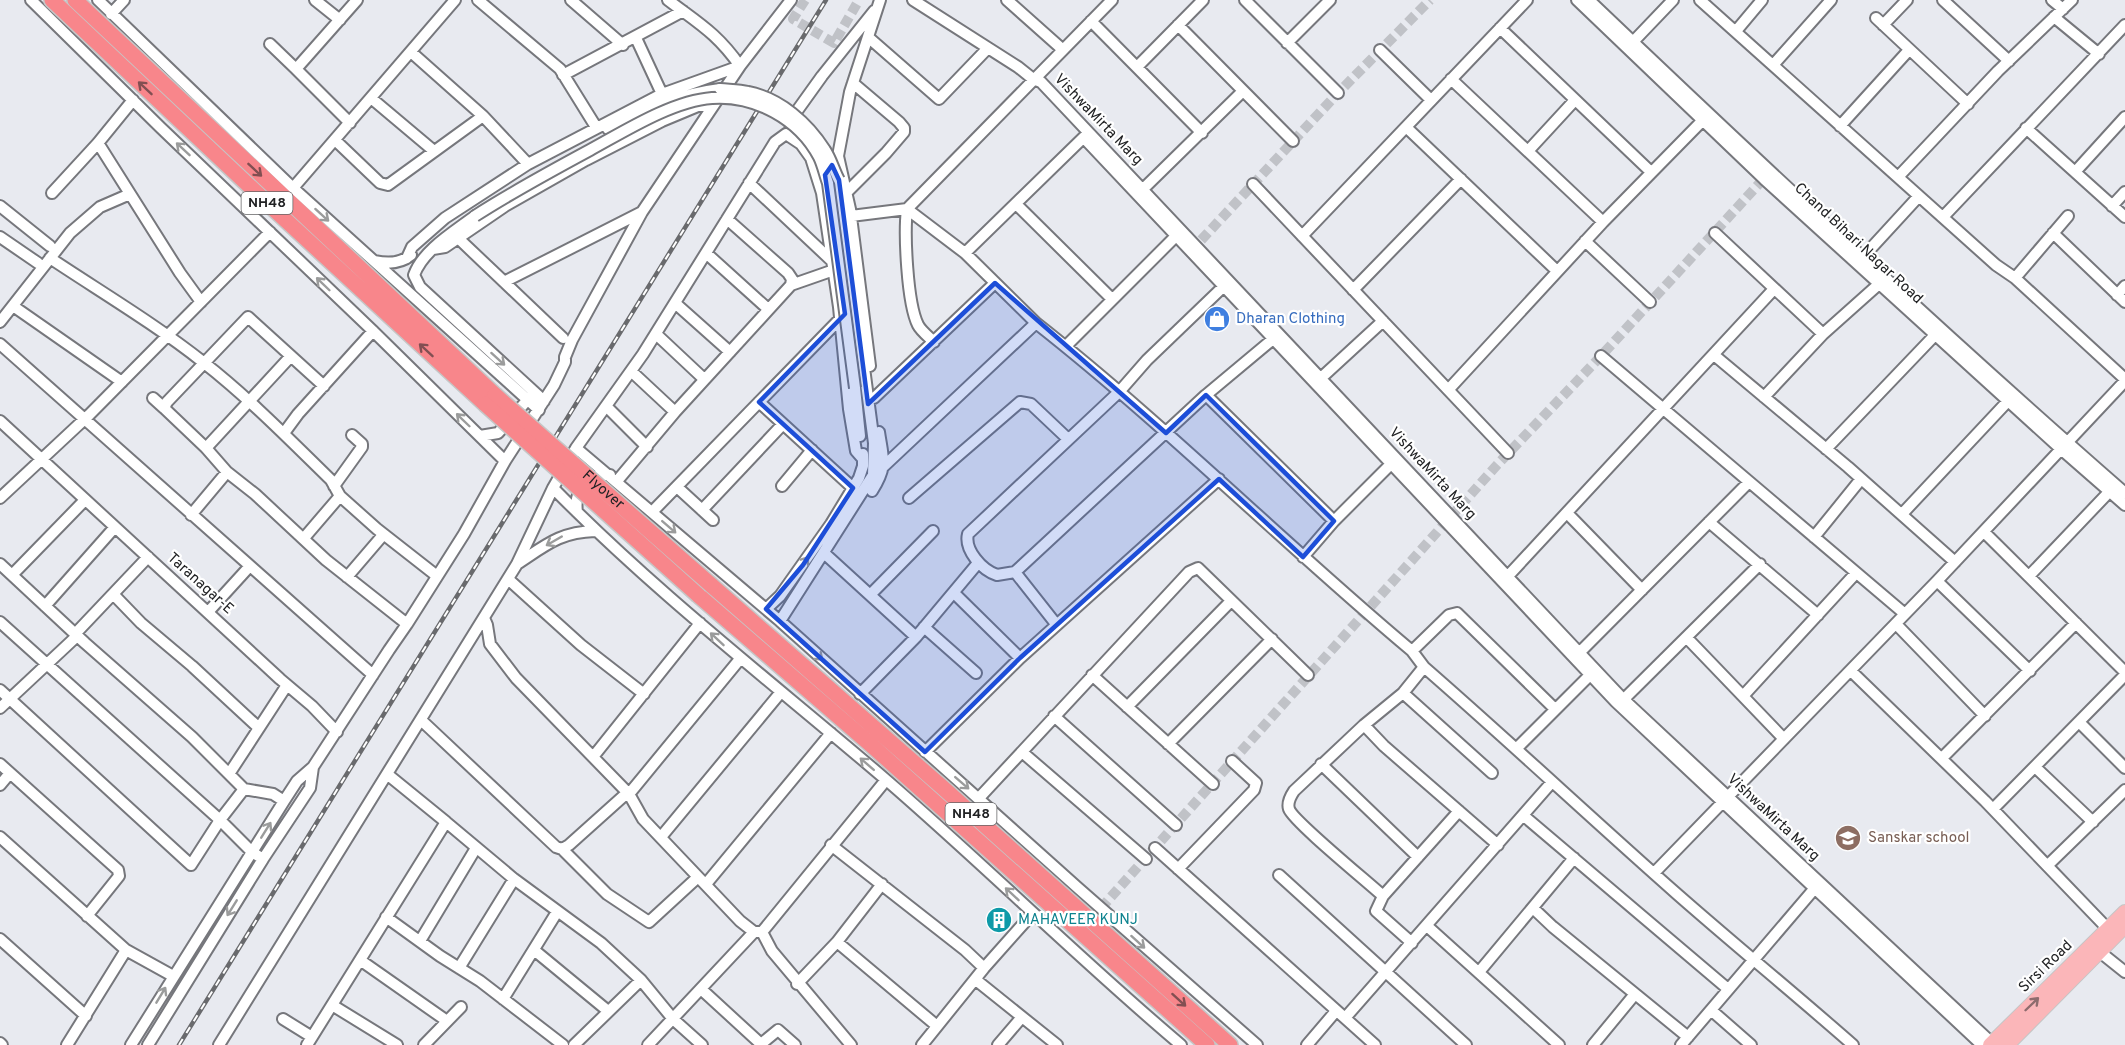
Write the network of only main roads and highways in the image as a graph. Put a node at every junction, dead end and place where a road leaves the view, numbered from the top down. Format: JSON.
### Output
{"nodes":[{"id":1,"x":52,"y":0,"type":"edge"},
{"id":2,"x":75,"y":0,"type":"edge"},
{"id":3,"x":490,"y":399,"type":"junction"},
{"id":4,"x":705,"y":590,"type":"junction"},
{"id":5,"x":2125,"y":912,"type":"edge"},
{"id":6,"x":2125,"y":926,"type":"edge"},
{"id":7,"x":2016,"y":1042,"type":"edge"},
{"id":8,"x":1207,"y":1045,"type":"edge"},
{"id":9,"x":1230,"y":1045,"type":"edge"},
{"id":10,"x":1990,"y":1045,"type":"edge"}],
"edges":[{"from":3,"to":1,"type":"highway","number":"NH48","one_way":true},
{"from":2,"to":3,"type":"highway","number":"NH48","one_way":true},
{"from":3,"to":4,"type":"highway","name":"Flyover","number":"NH48","bridge":true},
{"from":4,"to":8,"type":"highway","number":"NH48"},
{"from":4,"to":9,"type":"highway","number":"NH48","one_way":true},
{"from":10,"to":5,"type":"main road","name":"Sirsi Road","one_way":true},
{"from":6,"to":7,"type":"main road","name":"Sirsi Road"}]}
